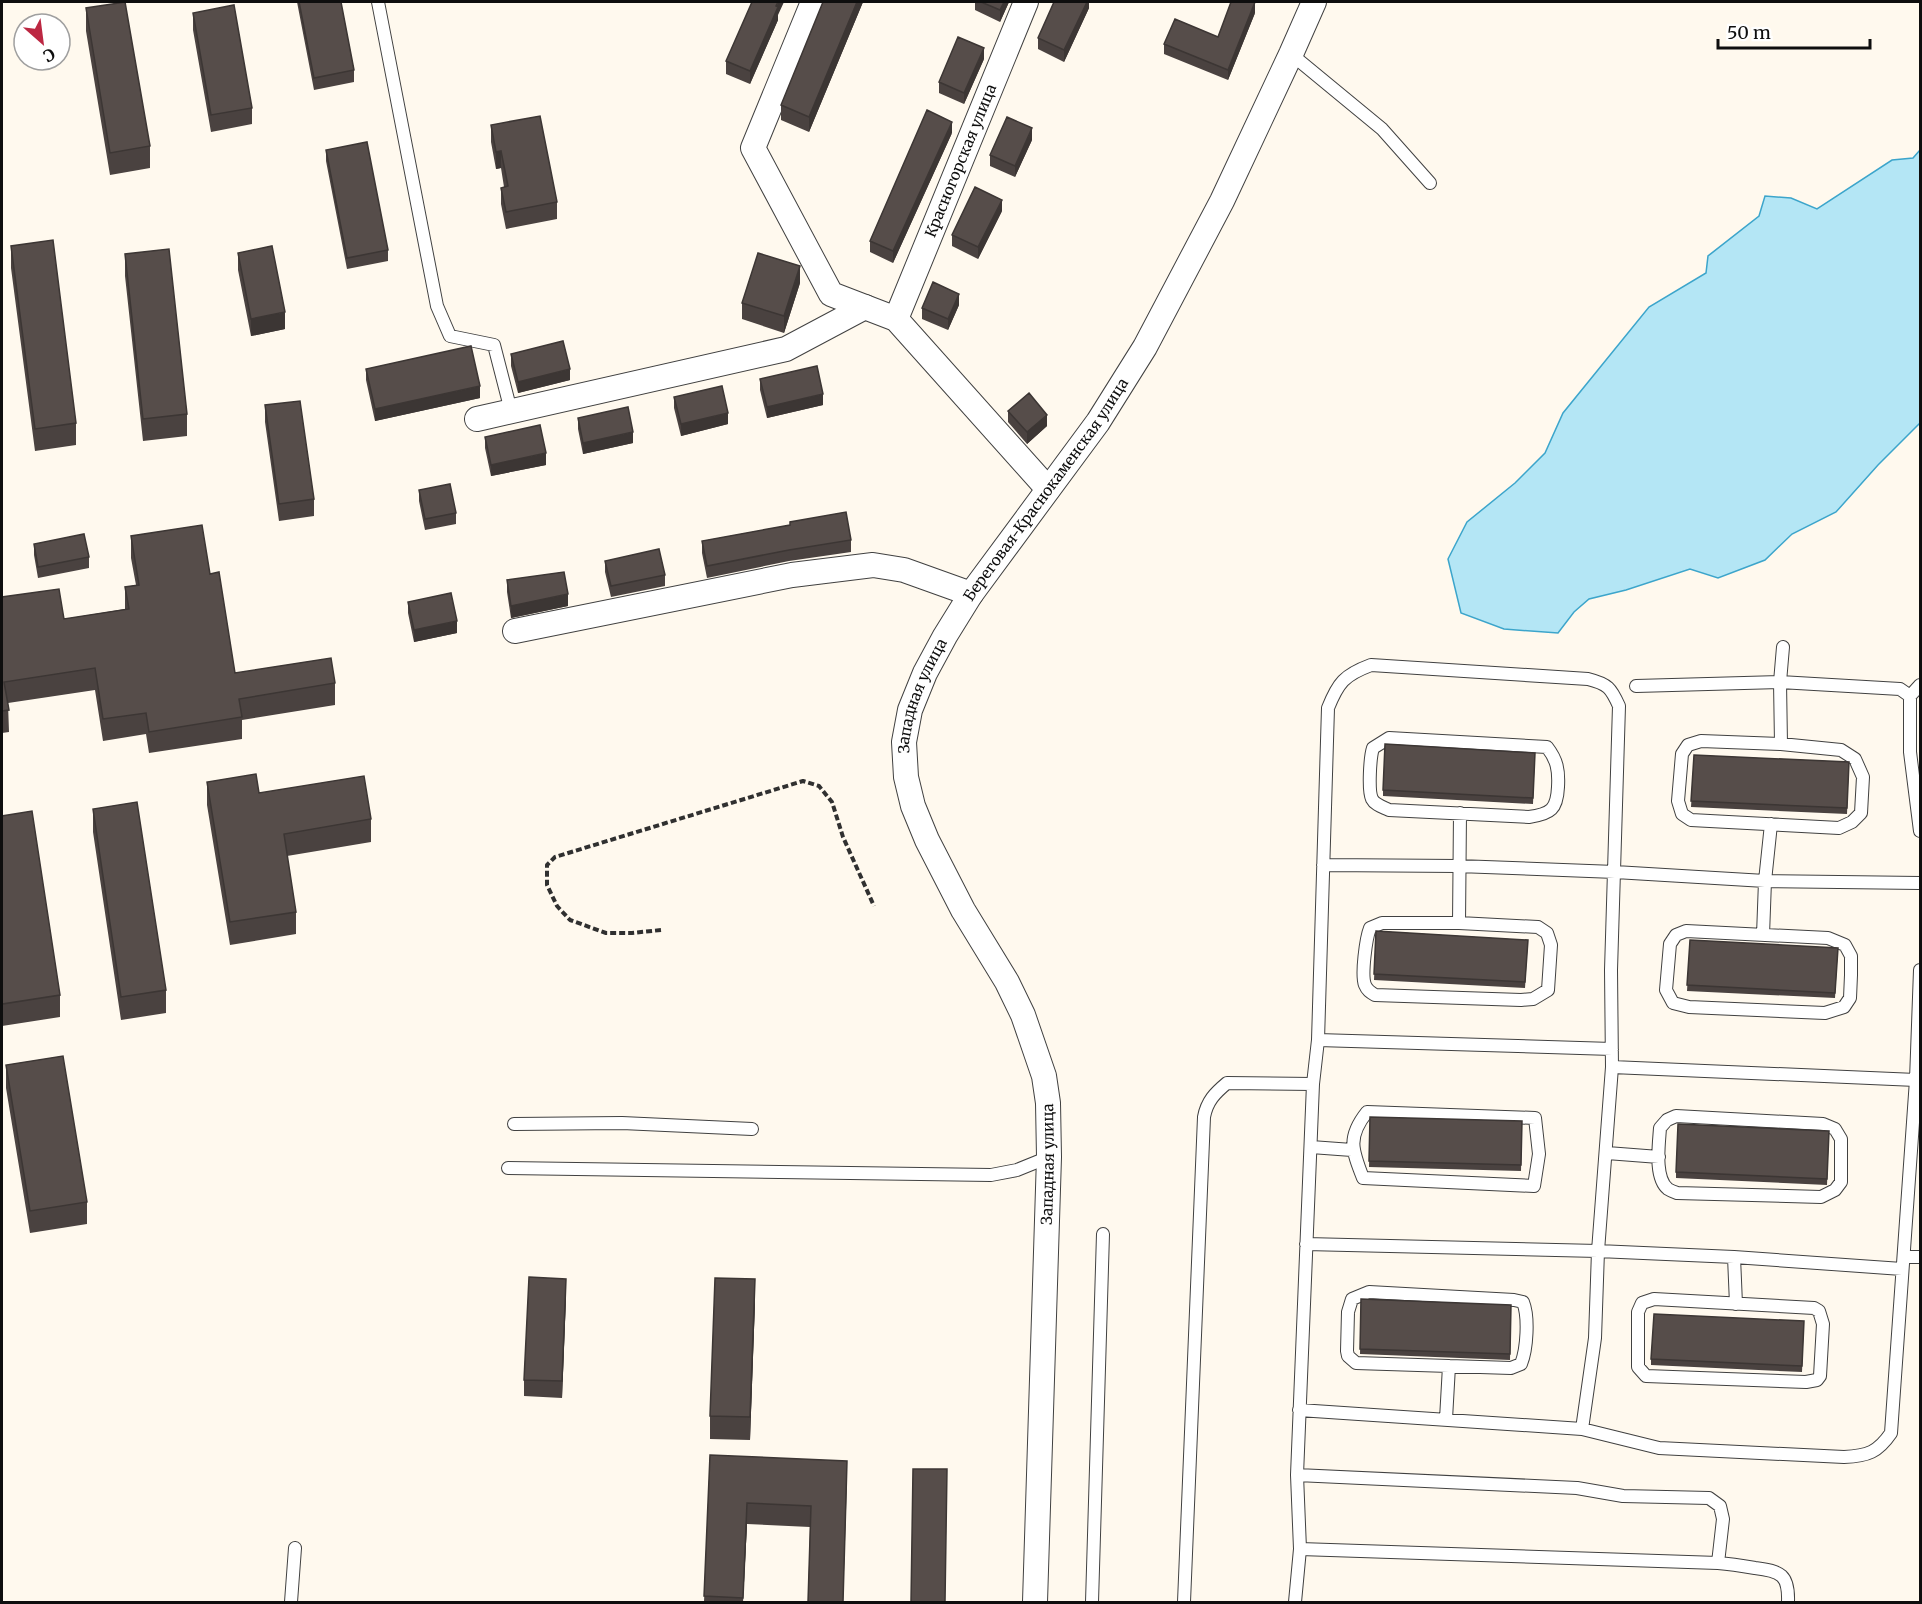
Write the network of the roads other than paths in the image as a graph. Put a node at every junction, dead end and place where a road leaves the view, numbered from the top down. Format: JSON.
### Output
{"nodes":[{"id":1,"x":378,"y":2,"type":"edge"},
{"id":2,"x":813,"y":2,"type":"edge"},
{"id":3,"x":1026,"y":2,"type":"edge"},
{"id":4,"x":1314,"y":2,"type":"edge"},
{"id":5,"x":1292,"y":54,"type":"junction"},
{"id":6,"x":1430,"y":183,"type":"dead end"},
{"id":7,"x":865,"y":307,"type":"junction"},
{"id":8,"x":896,"y":319,"type":"junction"},
{"id":9,"x":511,"y":411,"type":"junction"},
{"id":10,"x":477,"y":418,"type":"dead end"},
{"id":11,"x":1048,"y":489,"type":"junction"},
{"id":12,"x":971,"y":594,"type":"junction"},
{"id":13,"x":515,"y":631,"type":"dead end"},
{"id":14,"x":1783,"y":647,"type":"dead end"},
{"id":15,"x":1780,"y":682,"type":"junction"},
{"id":16,"x":1920,"y":685,"type":"edge"},
{"id":17,"x":1636,"y":686,"type":"dead end"},
{"id":18,"x":1910,"y":696,"type":"junction"},
{"id":19,"x":1781,"y":744,"type":"junction"},
{"id":20,"x":1460,"y":813,"type":"junction"},
{"id":21,"x":1771,"y":824,"type":"junction"},
{"id":22,"x":1920,"y":831,"type":"edge"},
{"id":23,"x":1323,"y":865,"type":"junction"},
{"id":24,"x":1458,"y":866,"type":"junction"},
{"id":25,"x":1615,"y":872,"type":"junction"},
{"id":26,"x":1765,"y":881,"type":"junction"},
{"id":27,"x":1920,"y":883,"type":"edge"},
{"id":28,"x":1459,"y":923,"type":"junction"},
{"id":29,"x":1763,"y":935,"type":"junction"},
{"id":30,"x":1920,"y":970,"type":"edge"},
{"id":31,"x":1318,"y":1040,"type":"junction"},
{"id":32,"x":1612,"y":1049,"type":"junction"},
{"id":33,"x":1612,"y":1066,"type":"junction"},
{"id":34,"x":1916,"y":1080,"type":"junction"},
{"id":35,"x":1313,"y":1084,"type":"junction"},
{"id":36,"x":514,"y":1125,"type":"dead end"},
{"id":37,"x":752,"y":1129,"type":"dead end"},
{"id":38,"x":1311,"y":1147,"type":"junction"},
{"id":39,"x":1352,"y":1150,"type":"junction"},
{"id":40,"x":1607,"y":1153,"type":"junction"},
{"id":41,"x":1049,"y":1157,"type":"junction"},
{"id":42,"x":1659,"y":1157,"type":"junction"},
{"id":43,"x":508,"y":1167,"type":"dead end"},
{"id":44,"x":1103,"y":1234,"type":"dead end"},
{"id":45,"x":1306,"y":1244,"type":"junction"},
{"id":46,"x":1598,"y":1251,"type":"junction"},
{"id":47,"x":1734,"y":1257,"type":"junction"},
{"id":48,"x":1920,"y":1257,"type":"edge"},
{"id":49,"x":1903,"y":1263,"type":"junction"},
{"id":50,"x":1736,"y":1304,"type":"junction"},
{"id":51,"x":1449,"y":1366,"type":"junction"},
{"id":52,"x":1299,"y":1410,"type":"junction"},
{"id":53,"x":1446,"y":1419,"type":"junction"},
{"id":54,"x":1582,"y":1429,"type":"junction"},
{"id":55,"x":1297,"y":1475,"type":"junction"},
{"id":56,"x":295,"y":1548,"type":"dead end"},
{"id":57,"x":1300,"y":1549,"type":"junction"},
{"id":58,"x":1718,"y":1563,"type":"junction"},
{"id":59,"x":291,"y":1602,"type":"edge"},
{"id":60,"x":1035,"y":1602,"type":"edge"},
{"id":61,"x":1092,"y":1602,"type":"edge"},
{"id":62,"x":1184,"y":1602,"type":"edge"},
{"id":63,"x":1295,"y":1602,"type":"edge"},
{"id":64,"x":1788,"y":1602,"type":"edge"}],
"edges":[{"from":1,"to":9,"type":"lane"},
{"from":2,"to":7,"type":"street"},
{"from":3,"to":8,"type":"street","name":"Красногорская улица"},
{"from":4,"to":5,"type":"street","name":"Береговая-Краснокаменская улица"},
{"from":5,"to":6,"type":"lane"},
{"from":5,"to":11,"type":"street","name":"Береговая-Краснокаменская улица"},
{"from":7,"to":8,"type":"street"},
{"from":7,"to":9,"type":"street"},
{"from":8,"to":11,"type":"street"},
{"from":9,"to":10,"type":"street"},
{"from":11,"to":12,"type":"street","name":"Береговая-Краснокаменская улица"},
{"from":12,"to":13,"type":"street","name":"Береговая-Краснокаменская улица"},
{"from":12,"to":41,"type":"street","name":"Западная улица"},
{"from":14,"to":15,"type":"lane"},
{"from":15,"to":17,"type":"lane"},
{"from":15,"to":18,"type":"lane"},
{"from":15,"to":19,"type":"lane"},
{"from":16,"to":18,"type":"lane"},
{"from":18,"to":22,"type":"lane"},
{"from":19,"to":21,"type":"lane"},
{"from":19,"to":21,"type":"lane"},
{"from":20,"to":20,"type":"lane"},
{"from":20,"to":24,"type":"lane"},
{"from":21,"to":26,"type":"lane"},
{"from":23,"to":24,"type":"lane"},
{"from":23,"to":25,"type":"lane"},
{"from":23,"to":31,"type":"lane"},
{"from":24,"to":25,"type":"lane"},
{"from":24,"to":28,"type":"lane"},
{"from":25,"to":26,"type":"lane"},
{"from":25,"to":32,"type":"lane"},
{"from":26,"to":27,"type":"lane"},
{"from":26,"to":29,"type":"lane"},
{"from":28,"to":28,"type":"lane"},
{"from":29,"to":29,"type":"lane"},
{"from":30,"to":34,"type":"lane"},
{"from":31,"to":32,"type":"lane"},
{"from":31,"to":35,"type":"lane"},
{"from":32,"to":33,"type":"lane"},
{"from":33,"to":34,"type":"lane"},
{"from":33,"to":40,"type":"lane"},
{"from":34,"to":49,"type":"lane"},
{"from":35,"to":38,"type":"lane"},
{"from":35,"to":62,"type":"lane"},
{"from":36,"to":37,"type":"lane"},
{"from":38,"to":39,"type":"lane"},
{"from":38,"to":45,"type":"lane"},
{"from":39,"to":39,"type":"lane"},
{"from":40,"to":42,"type":"lane"},
{"from":40,"to":46,"type":"lane"},
{"from":41,"to":43,"type":"lane"},
{"from":41,"to":60,"type":"street","name":"Западная улица"},
{"from":42,"to":42,"type":"lane"},
{"from":44,"to":61,"type":"lane"},
{"from":45,"to":46,"type":"lane"},
{"from":45,"to":52,"type":"lane"},
{"from":46,"to":47,"type":"lane"},
{"from":46,"to":54,"type":"lane"},
{"from":47,"to":49,"type":"lane"},
{"from":47,"to":50,"type":"lane"},
{"from":48,"to":49,"type":"lane"},
{"from":49,"to":54,"type":"lane"},
{"from":50,"to":50,"type":"lane"},
{"from":51,"to":51,"type":"lane"},
{"from":51,"to":53,"type":"lane"},
{"from":52,"to":53,"type":"lane"},
{"from":52,"to":55,"type":"lane"},
{"from":53,"to":54,"type":"lane"},
{"from":55,"to":57,"type":"lane"},
{"from":55,"to":58,"type":"lane"},
{"from":56,"to":59,"type":"lane"},
{"from":57,"to":58,"type":"lane"},
{"from":57,"to":63,"type":"lane"},
{"from":58,"to":64,"type":"lane"}]}
